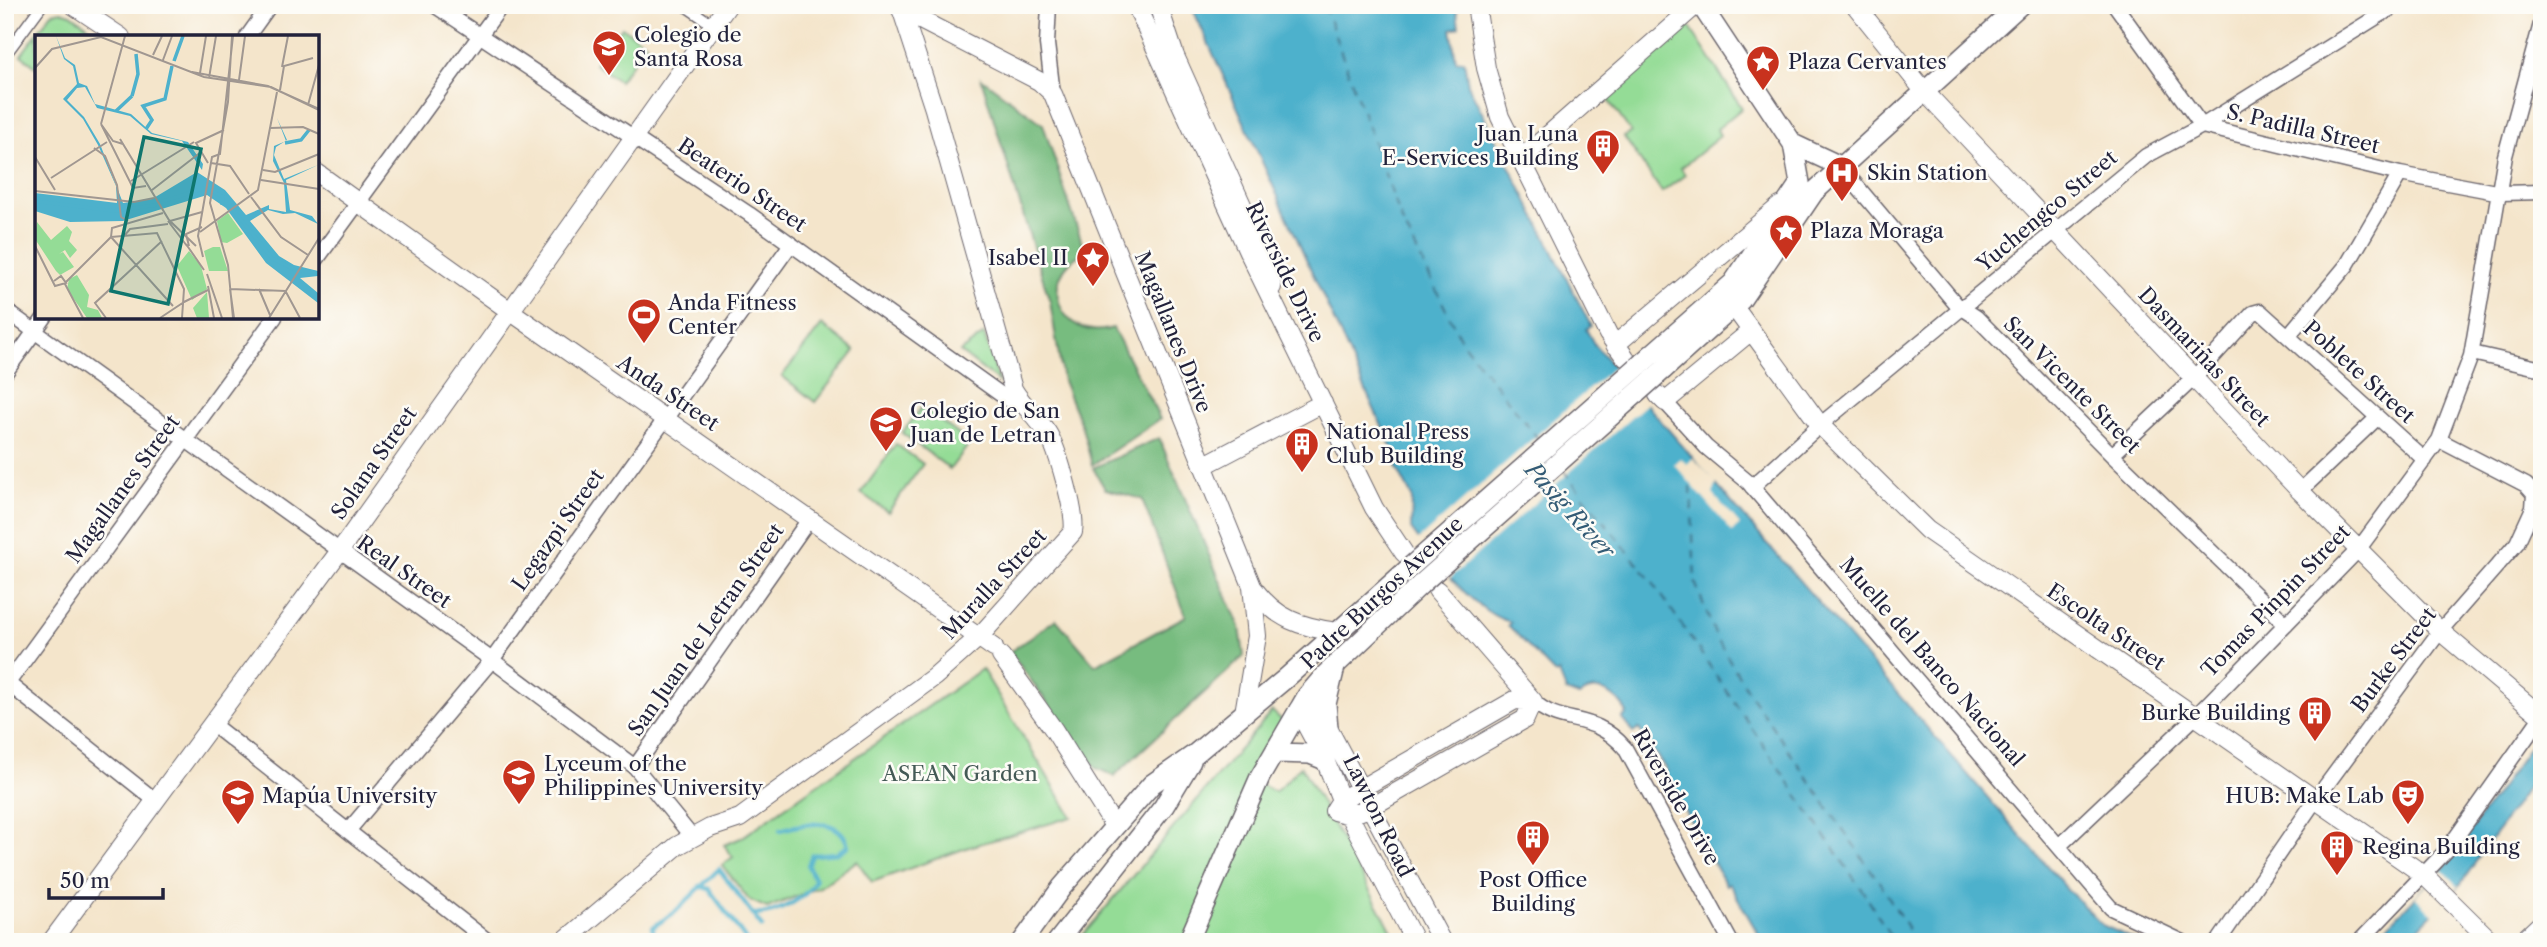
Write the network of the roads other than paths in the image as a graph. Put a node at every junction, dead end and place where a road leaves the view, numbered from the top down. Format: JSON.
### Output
{"nodes":[{"id":1,"x":41,"y":5,"type":"edge"},
{"id":2,"x":73,"y":5,"type":"edge"},
{"id":3,"x":270,"y":5,"type":"edge"},
{"id":4,"x":433,"y":5,"type":"edge"},
{"id":5,"x":502,"y":5,"type":"edge"},
{"id":6,"x":684,"y":5,"type":"edge"},
{"id":7,"x":728,"y":5,"type":"edge"},
{"id":8,"x":1049,"y":5,"type":"edge"},
{"id":9,"x":1136,"y":5,"type":"edge"},
{"id":10,"x":1158,"y":5,"type":"edge"},
{"id":11,"x":1476,"y":5,"type":"edge"},
{"id":12,"x":1696,"y":5,"type":"edge"},
{"id":13,"x":1702,"y":5,"type":"edge"},
{"id":14,"x":1855,"y":5,"type":"edge"},
{"id":15,"x":2020,"y":5,"type":"edge"},
{"id":16,"x":2115,"y":5,"type":"edge"},
{"id":17,"x":2396,"y":5,"type":"edge"},
{"id":18,"x":900,"y":8,"type":"edge"},
{"id":19,"x":2542,"y":20,"type":"edge"},
{"id":20,"x":713,"y":25,"type":"junction"},
{"id":21,"x":118,"y":35,"type":"edge"},
{"id":22,"x":248,"y":35,"type":"edge"},
{"id":23,"x":480,"y":35,"type":"junction"},
{"id":24,"x":5,"y":55,"type":"edge"},
{"id":25,"x":1925,"y":92,"type":"junction"},
{"id":26,"x":1053,"y":94,"type":"junction"},
{"id":27,"x":2202,"y":126,"type":"junction"},
{"id":28,"x":634,"y":137,"type":"junction"},
{"id":29,"x":1793,"y":144,"type":"junction"},
{"id":30,"x":1521,"y":159,"type":"junction"},
{"id":31,"x":1840,"y":166,"type":"junction"},
{"id":32,"x":318,"y":174,"type":"edge"},
{"id":33,"x":2400,"y":174,"type":"junction"},
{"id":34,"x":2542,"y":192,"type":"edge"},
{"id":35,"x":2501,"y":193,"type":"junction"},
{"id":36,"x":1786,"y":201,"type":"junction"},
{"id":37,"x":359,"y":202,"type":"junction"},
{"id":38,"x":2053,"y":231,"type":"junction"},
{"id":39,"x":791,"y":244,"type":"junction"},
{"id":40,"x":318,"y":259,"type":"edge"},
{"id":41,"x":1276,"y":306,"type":"junction"},
{"id":42,"x":1734,"y":307,"type":"junction"},
{"id":43,"x":1964,"y":308,"type":"junction"},
{"id":44,"x":5,"y":310,"type":"edge"},
{"id":45,"x":510,"y":312,"type":"junction"},
{"id":46,"x":44,"y":318,"type":"edge"},
{"id":47,"x":274,"y":318,"type":"edge"},
{"id":48,"x":1751,"y":331,"type":"junction"},
{"id":49,"x":34,"y":332,"type":"junction"},
{"id":50,"x":2288,"y":337,"type":"junction"},
{"id":51,"x":2472,"y":354,"type":"junction"},
{"id":52,"x":1657,"y":363,"type":"junction"},
{"id":53,"x":2542,"y":369,"type":"edge"},
{"id":54,"x":5,"y":373,"type":"edge"},
{"id":55,"x":2193,"y":379,"type":"junction"},
{"id":56,"x":1661,"y":398,"type":"joint"},
{"id":57,"x":1323,"y":403,"type":"junction"},
{"id":58,"x":1023,"y":406,"type":"junction"},
{"id":59,"x":664,"y":418,"type":"junction"},
{"id":60,"x":2377,"y":418,"type":"junction"},
{"id":61,"x":1821,"y":425,"type":"junction"},
{"id":62,"x":184,"y":440,"type":"junction"},
{"id":63,"x":2439,"y":440,"type":"junction"},
{"id":64,"x":2112,"y":455,"type":"junction"},
{"id":65,"x":2425,"y":460,"type":"junction"},
{"id":66,"x":1203,"y":466,"type":"junction"},
{"id":67,"x":1752,"y":487,"type":"junction"},
{"id":68,"x":2300,"y":491,"type":"junction"},
{"id":69,"x":810,"y":518,"type":"junction"},
{"id":70,"x":2358,"y":550,"type":"junction"},
{"id":71,"x":339,"y":552,"type":"junction"},
{"id":72,"x":1406,"y":561,"type":"junction"},
{"id":73,"x":1252,"y":586,"type":"junction"},
{"id":74,"x":1429,"y":587,"type":"junction"},
{"id":75,"x":2286,"y":624,"type":"junction"},
{"id":76,"x":2440,"y":631,"type":"junction"},
{"id":77,"x":1337,"y":632,"type":"junction"},
{"id":78,"x":979,"y":637,"type":"junction"},
{"id":79,"x":492,"y":660,"type":"junction"},
{"id":80,"x":1337,"y":663,"type":"junction"},
{"id":81,"x":6,"y":684,"type":"edge"},
{"id":82,"x":1533,"y":701,"type":"junction"},
{"id":83,"x":1303,"y":703,"type":"junction"},
{"id":84,"x":1244,"y":713,"type":"junction"},
{"id":85,"x":2196,"y":716,"type":"junction"},
{"id":86,"x":2541,"y":717,"type":"edge"},
{"id":87,"x":212,"y":724,"type":"junction"},
{"id":88,"x":1328,"y":728,"type":"junction"},
{"id":89,"x":1276,"y":753,"type":"junction"},
{"id":90,"x":1195,"y":754,"type":"junction"},
{"id":91,"x":1325,"y":760,"type":"junction"},
{"id":92,"x":635,"y":766,"type":"junction"},
{"id":93,"x":1359,"y":790,"type":"junction"},
{"id":94,"x":2316,"y":799,"type":"junction"},
{"id":95,"x":156,"y":801,"type":"junction"},
{"id":96,"x":1345,"y":807,"type":"junction"},
{"id":97,"x":1369,"y":808,"type":"junction"},
{"id":98,"x":1114,"y":826,"type":"junction"},
{"id":99,"x":348,"y":831,"type":"junction"},
{"id":100,"x":692,"y":837,"type":"junction"},
{"id":101,"x":2059,"y":846,"type":"junction"},
{"id":102,"x":2428,"y":878,"type":"junction"},
{"id":103,"x":2542,"y":926,"type":"edge"},
{"id":104,"x":51,"y":942,"type":"edge"},
{"id":105,"x":489,"y":942,"type":"edge"},
{"id":106,"x":563,"y":942,"type":"edge"},
{"id":107,"x":1022,"y":942,"type":"edge"},
{"id":108,"x":1057,"y":942,"type":"edge"},
{"id":109,"x":1188,"y":942,"type":"edge"},
{"id":110,"x":1415,"y":942,"type":"edge"},
{"id":111,"x":1442,"y":942,"type":"edge"},
{"id":112,"x":1731,"y":942,"type":"edge"},
{"id":113,"x":2183,"y":942,"type":"edge"},
{"id":114,"x":2218,"y":942,"type":"edge"},
{"id":115,"x":2359,"y":942,"type":"edge"},
{"id":116,"x":2492,"y":942,"type":"edge"},
{"id":117,"x":2525,"y":942,"type":"edge"}],
"edges":[{"from":1,"to":24,"type":"street"},
{"from":2,"to":21,"type":"street"},
{"from":3,"to":22,"type":"street"},
{"from":4,"to":23,"type":"street","name":"Beaterio Street"},
{"from":5,"to":23,"type":"street"},
{"from":6,"to":20,"type":"street"},
{"from":7,"to":20,"type":"street","name":"Solana Street"},
{"from":8,"to":26,"type":"street","name":"Magallanes Drive"},
{"from":9,"to":41,"type":"street","name":"Riverside Drive"},
{"from":10,"to":41,"type":"street"},
{"from":11,"to":30,"type":"street"},
{"from":12,"to":30,"type":"street"},
{"from":13,"to":29,"type":"main road"},
{"from":14,"to":25,"type":"street","name":"Dasmariñas Street"},
{"from":15,"to":25,"type":"main road"},
{"from":16,"to":27,"type":"street","name":"S. Padilla Street"},
{"from":17,"to":27,"type":"street","name":"Yuchengco Street"},
{"from":18,"to":26,"type":"street"},
{"from":18,"to":58,"type":"street","name":"Muralla Street"},
{"from":19,"to":35,"type":"street","name":"Tomas Pinpin Street"},
{"from":20,"to":28,"type":"street","name":"Solana Street"},
{"from":23,"to":28,"type":"street","name":"Beaterio Street"},
{"from":23,"to":37,"type":"street"},
{"from":25,"to":31,"type":"main road"},
{"from":25,"to":38,"type":"street","name":"Dasmariñas Street"},
{"from":26,"to":66,"type":"street","name":"Magallanes Drive"},
{"from":27,"to":33,"type":"street","name":"S. Padilla Street"},
{"from":27,"to":38,"type":"street","name":"Yuchengco Street"},
{"from":28,"to":39,"type":"street","name":"Beaterio Street"},
{"from":28,"to":45,"type":"street","name":"Solana Street"},
{"from":29,"to":31,"type":"main road"},
{"from":29,"to":36,"type":"main road"},
{"from":30,"to":36,"type":"street"},
{"from":31,"to":42,"type":"main road"},
{"from":31,"to":43,"type":"street","name":"San Vicente Street"},
{"from":32,"to":37,"type":"street","name":"Anda Street"},
{"from":33,"to":35,"type":"street","name":"S. Padilla Street"},
{"from":33,"to":50,"type":"street"},
{"from":34,"to":35,"type":"street","name":"S. Padilla Street"},
{"from":35,"to":51,"type":"street","name":"Tomas Pinpin Street"},
{"from":36,"to":52,"type":"main road"},
{"from":37,"to":40,"type":"street"},
{"from":37,"to":45,"type":"street","name":"Anda Street"},
{"from":38,"to":43,"type":"street","name":"Yuchengco Street"},
{"from":38,"to":55,"type":"street","name":"Dasmariñas Street"},
{"from":39,"to":58,"type":"street","name":"Beaterio Street"},
{"from":39,"to":59,"type":"street","name":"Legazpi Street"},
{"from":41,"to":57,"type":"street","name":"Riverside Drive"},
{"from":42,"to":48,"type":"street","name":"Escolta Street"},
{"from":42,"to":52,"type":"main road"},
{"from":43,"to":61,"type":"street","name":"Yuchengco Street"},
{"from":43,"to":64,"type":"street","name":"San Vicente Street"},
{"from":44,"to":49,"type":"street","name":"Real Street"},
{"from":45,"to":59,"type":"street","name":"Anda Street"},
{"from":45,"to":71,"type":"street","name":"Solana Street"},
{"from":46,"to":49,"type":"street"},
{"from":47,"to":62,"type":"street","name":"Magallanes Street"},
{"from":48,"to":56,"type":"street"},
{"from":48,"to":61,"type":"street","name":"Escolta Street"},
{"from":49,"to":54,"type":"street"},
{"from":49,"to":62,"type":"street","name":"Real Street"},
{"from":50,"to":55,"type":"street","name":"Poblete Street"},
{"from":50,"to":60,"type":"street","name":"Poblete Street"},
{"from":51,"to":53,"type":"street"},
{"from":51,"to":63,"type":"street","name":"Tomas Pinpin Street"},
{"from":52,"to":72,"type":"main road","name":"Padre Burgos Avenue","bridge":true},
{"from":52,"to":74,"type":"main road","name":"Padre Burgos Avenue","bridge":true},
{"from":55,"to":64,"type":"street"},
{"from":55,"to":68,"type":"street","name":"Dasmariñas Street"},
{"from":56,"to":67,"type":"street","name":"Muelle del Banco Nacional"},
{"from":57,"to":66,"type":"street"},
{"from":57,"to":72,"type":"street","name":"Riverside Drive"},
{"from":58,"to":78,"type":"street","name":"Muralla Street"},
{"from":59,"to":69,"type":"street","name":"Anda Street"},
{"from":59,"to":79,"type":"street","name":"Legazpi Street"},
{"from":60,"to":65,"type":"street","name":"Poblete Street"},
{"from":60,"to":68,"type":"street"},
{"from":61,"to":67,"type":"street","name":"Yuchengco Street"},
{"from":61,"to":85,"type":"street","name":"Escolta Street"},
{"from":62,"to":71,"type":"street","name":"Real Street"},
{"from":62,"to":81,"type":"street","name":"Magallanes Street"},
{"from":63,"to":65,"type":"street","name":"Tomas Pinpin Street"},
{"from":63,"to":76,"type":"street","name":"Burke Street"},
{"from":64,"to":75,"type":"street","name":"San Vicente Street"},
{"from":65,"to":70,"type":"street","name":"Tomas Pinpin Street"},
{"from":66,"to":73,"type":"street","name":"Magallanes Drive"},
{"from":67,"to":101,"type":"street","name":"Muelle del Banco Nacional"},
{"from":68,"to":70,"type":"street","name":"Dasmariñas Street"},
{"from":69,"to":78,"type":"street","name":"Anda Street"},
{"from":69,"to":92,"type":"street","name":"San Juan de Letran Street"},
{"from":70,"to":75,"type":"street","name":"Tomas Pinpin Street"},
{"from":70,"to":76,"type":"street","name":"Dasmariñas Street"},
{"from":71,"to":79,"type":"street","name":"Real Street"},
{"from":71,"to":87,"type":"street","name":"Solana Street"},
{"from":72,"to":77,"type":"main road","name":"Padre Burgos Avenue"},
{"from":73,"to":77,"type":"street","name":"Magallanes Drive"},
{"from":73,"to":84,"type":"street","name":"Magallanes Drive"},
{"from":74,"to":80,"type":"main road","name":"Padre Burgos Avenue"},
{"from":74,"to":82,"type":"street","name":"Riverside Drive"},
{"from":75,"to":85,"type":"street","name":"Tomas Pinpin Street"},
{"from":76,"to":86,"type":"street","name":"Dasmariñas Street"},
{"from":76,"to":94,"type":"street","name":"Burke Street"},
{"from":77,"to":84,"type":"main road","name":"Padre Burgos Avenue"},
{"from":78,"to":98,"type":"street","name":"Anda Street"},
{"from":78,"to":100,"type":"street","name":"Muralla Street"},
{"from":79,"to":92,"type":"street","name":"Real Street"},
{"from":79,"to":99,"type":"street","name":"Legazpi Street"},
{"from":80,"to":83,"type":"main road","name":"Padre Burgos Avenue"},
{"from":80,"to":88,"type":"main road"},
{"from":81,"to":95,"type":"street"},
{"from":82,"to":93,"type":"street"},
{"from":82,"to":97,"type":"street"},
{"from":82,"to":112,"type":"street","name":"Riverside Drive"},
{"from":83,"to":88,"type":"street","name":"Lawton Road"},
{"from":83,"to":89,"type":"main road","name":"Padre Burgos Avenue"},
{"from":83,"to":91,"type":"street","name":"Lawton Road"},
{"from":84,"to":90,"type":"main road","name":"Padre Burgos Avenue"},
{"from":85,"to":94,"type":"street","name":"Escolta Street"},
{"from":85,"to":101,"type":"street","name":"Tomas Pinpin Street"},
{"from":86,"to":102,"type":"street"},
{"from":87,"to":95,"type":"street","name":"Solana Street"},
{"from":87,"to":99,"type":"street"},
{"from":88,"to":93,"type":"street","name":"Lawton Road"},
{"from":89,"to":91,"type":"main road"},
{"from":89,"to":109,"type":"main road","name":"Padre Burgos Avenue"},
{"from":90,"to":98,"type":"main road","name":"Padre Burgos Avenue"},
{"from":90,"to":108,"type":"main road","name":"Padre Burgos Avenue"},
{"from":91,"to":96,"type":"street","name":"Lawton Road"},
{"from":92,"to":100,"type":"street","name":"Real Street"},
{"from":93,"to":96,"type":"street"},
{"from":93,"to":97,"type":"street","name":"Lawton Road"},
{"from":94,"to":102,"type":"street","name":"Escolta Street"},
{"from":94,"to":114,"type":"street","name":"Burke Street"},
{"from":95,"to":104,"type":"street","name":"Solana Street"},
{"from":96,"to":97,"type":"street"},
{"from":96,"to":110,"type":"street","name":"Lawton Road"},
{"from":97,"to":111,"type":"street","name":"Lawton Road"},
{"from":98,"to":107,"type":"main road","name":"Padre Burgos Avenue"},
{"from":99,"to":105,"type":"street"},
{"from":100,"to":106,"type":"street","name":"Muralla Street"},
{"from":101,"to":113,"type":"street","name":"Muelle del Banco Nacional"},
{"from":102,"to":115,"type":"street"},
{"from":102,"to":116,"type":"street","name":"Escolta Street"},
{"from":103,"to":117,"type":"main road"}]}
